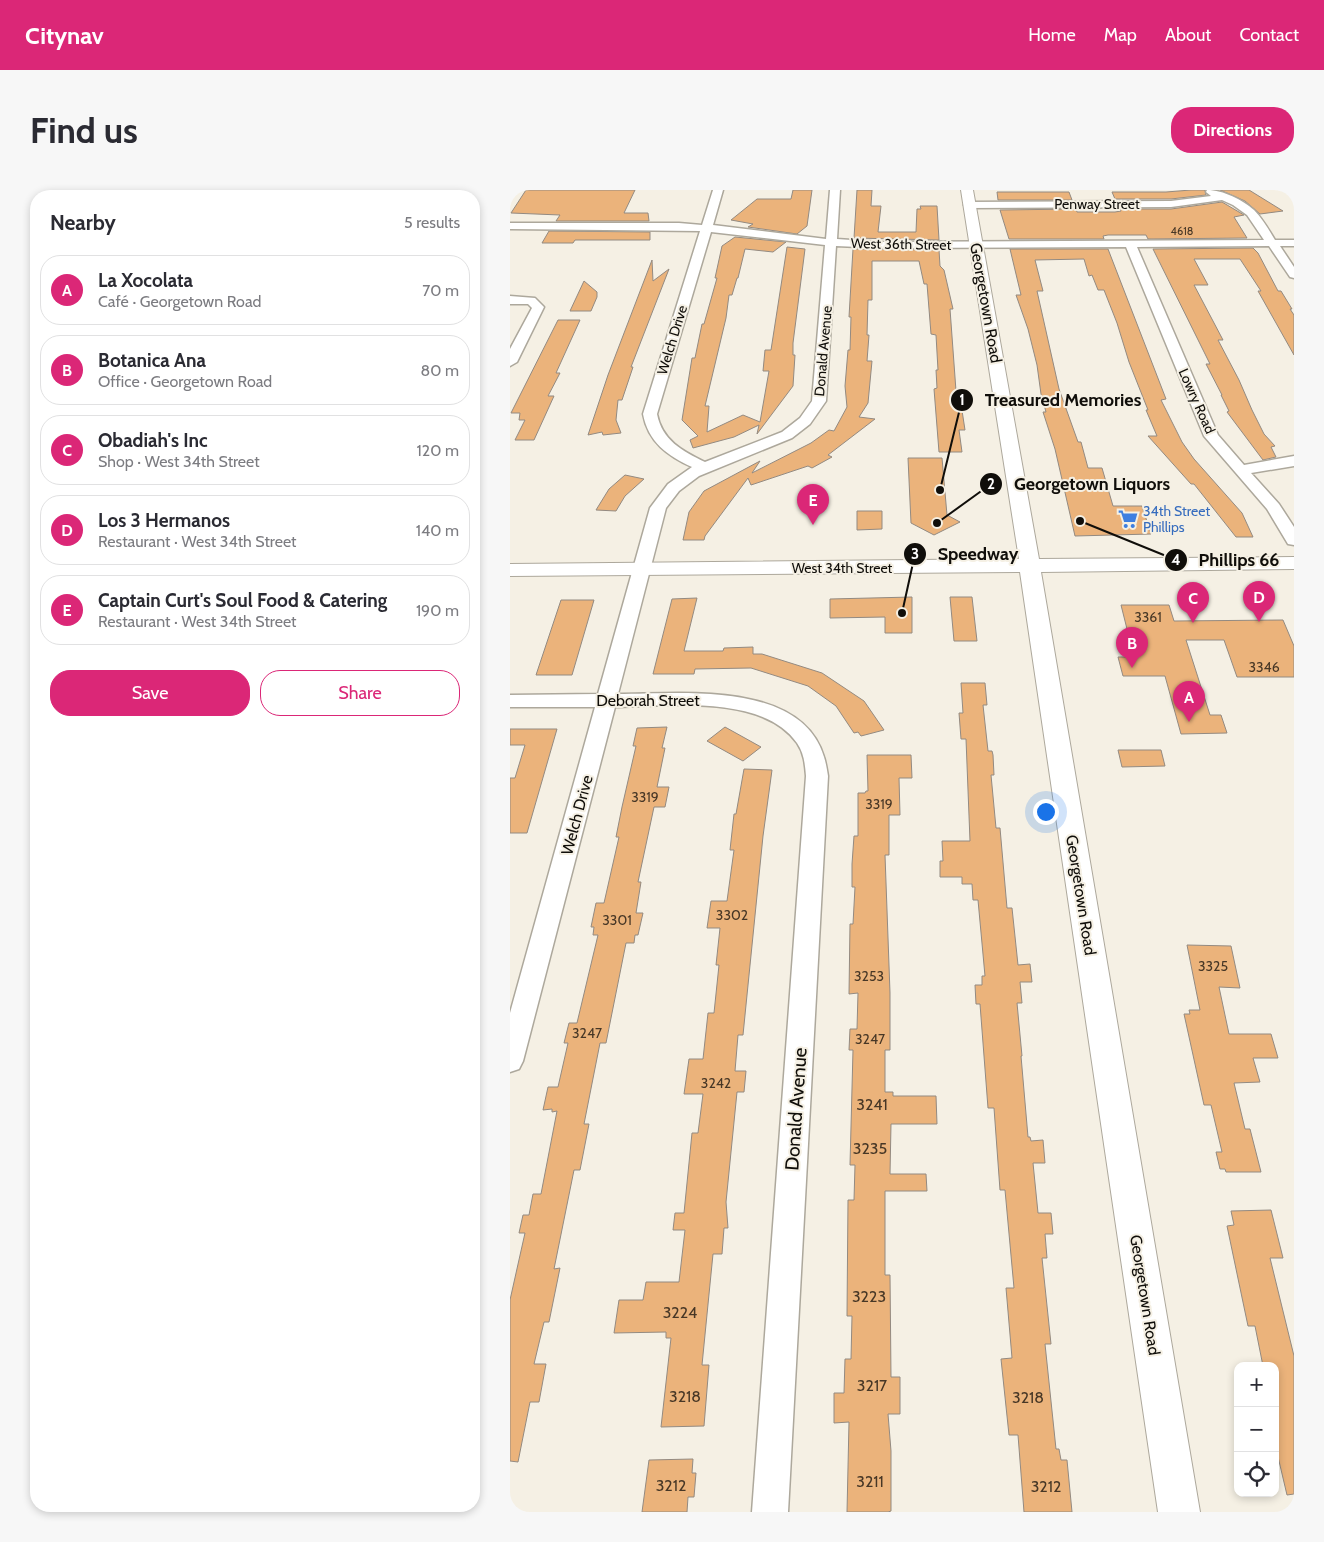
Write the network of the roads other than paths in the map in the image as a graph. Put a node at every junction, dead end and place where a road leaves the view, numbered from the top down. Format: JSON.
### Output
{"nodes":[{"id":1,"x":718,"y":190,"type":"edge"},
{"id":2,"x":835,"y":190,"type":"edge"},
{"id":3,"x":1208,"y":190,"type":"edge"},
{"id":4,"x":968,"y":197,"type":"edge"},
{"id":5,"x":1224,"y":197,"type":"junction"},
{"id":6,"x":510,"y":226,"type":"edge"},
{"id":7,"x":706,"y":228,"type":"junction"},
{"id":8,"x":830,"y":243,"type":"junction"},
{"id":9,"x":1272,"y":243,"type":"junction"},
{"id":10,"x":1294,"y":243,"type":"edge"},
{"id":11,"x":976,"y":244,"type":"junction"},
{"id":12,"x":1130,"y":244,"type":"junction"},
{"id":13,"x":1294,"y":275,"type":"edge"},
{"id":14,"x":510,"y":300,"type":"edge"},
{"id":15,"x":510,"y":362,"type":"edge"},
{"id":16,"x":1294,"y":461,"type":"edge"},
{"id":17,"x":704,"y":467,"type":"junction"},
{"id":18,"x":1240,"y":470,"type":"junction"},
{"id":19,"x":1294,"y":540,"type":"edge"},
{"id":20,"x":1294,"y":564,"type":"edge"},
{"id":21,"x":1030,"y":566,"type":"junction"},
{"id":22,"x":643,"y":569,"type":"junction"},
{"id":23,"x":510,"y":570,"type":"edge"},
{"id":24,"x":608,"y":700,"type":"junction"},
{"id":25,"x":510,"y":701,"type":"edge"},
{"id":26,"x":783,"y":719,"type":"joint"},
{"id":27,"x":510,"y":1061,"type":"edge"},
{"id":28,"x":770,"y":1512,"type":"edge"},
{"id":29,"x":1179,"y":1512,"type":"edge"}],
"edges":[{"from":1,"to":7,"type":"street","name":"Welch Drive"},
{"from":2,"to":8,"type":"street","name":"Donald Avenue"},
{"from":3,"to":5,"type":"street"},
{"from":4,"to":5,"type":"street","name":"Penway Street"},
{"from":4,"to":11,"type":"main road","name":"Georgetown Road"},
{"from":5,"to":9,"type":"street"},
{"from":6,"to":7,"type":"street","name":"West 36th Street"},
{"from":7,"to":8,"type":"street","name":"West 36th Street"},
{"from":7,"to":17,"type":"street","name":"Welch Drive"},
{"from":8,"to":11,"type":"street","name":"West 36th Street"},
{"from":8,"to":17,"type":"street","name":"Donald Avenue"},
{"from":9,"to":10,"type":"street","name":"West 36th Street"},
{"from":9,"to":12,"type":"street","name":"West 36th Street"},
{"from":9,"to":13,"type":"street"},
{"from":11,"to":12,"type":"street","name":"West 36th Street"},
{"from":11,"to":21,"type":"main road","name":"Georgetown Road"},
{"from":12,"to":18,"type":"street","name":"Lowry Road"},
{"from":14,"to":15,"type":"street"},
{"from":16,"to":18,"type":"street"},
{"from":17,"to":22,"type":"street","name":"Donald Avenue"},
{"from":18,"to":19,"type":"street","name":"Lowry Road"},
{"from":20,"to":21,"type":"main road","name":"West 34th Street"},
{"from":21,"to":22,"type":"main road","name":"West 34th Street"},
{"from":21,"to":29,"type":"main road","name":"Georgetown Road"},
{"from":22,"to":23,"type":"main road","name":"West 34th Street"},
{"from":22,"to":24,"type":"street","name":"Welch Drive"},
{"from":24,"to":25,"type":"street","name":"Deborah Street"},
{"from":24,"to":26,"type":"street","name":"Deborah Street"},
{"from":24,"to":27,"type":"street","name":"Welch Drive"},
{"from":26,"to":28,"type":"street","name":"Donald Avenue"}]}
